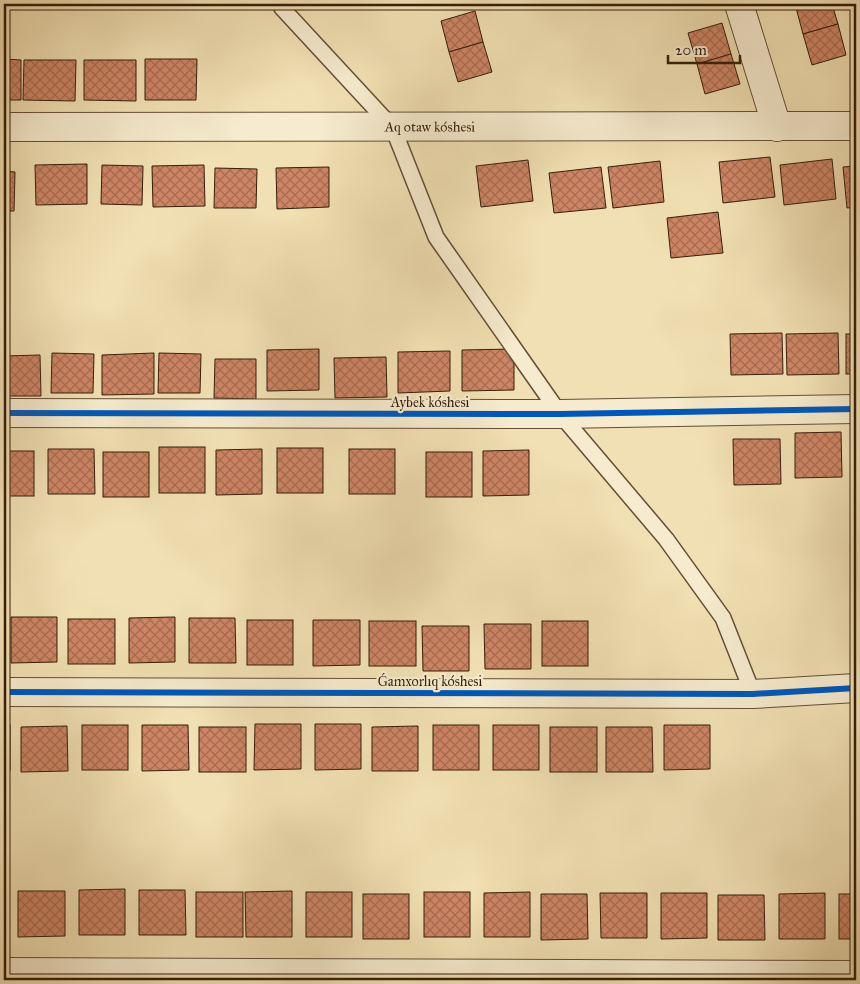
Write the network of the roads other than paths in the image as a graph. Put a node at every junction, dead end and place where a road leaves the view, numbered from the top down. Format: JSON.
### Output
{"nodes":[{"id":1,"x":281,"y":4,"type":"edge"},
{"id":2,"x":739,"y":4,"type":"edge"},
{"id":3,"x":856,"y":126,"type":"edge"},
{"id":4,"x":4,"y":127,"type":"edge"},
{"id":5,"x":777,"y":127,"type":"junction"},
{"id":6,"x":393,"y":128,"type":"junction"},
{"id":7,"x":856,"y":409,"type":"edge"},
{"id":8,"x":4,"y":413,"type":"edge"},
{"id":9,"x":560,"y":414,"type":"junction"},
{"id":10,"x":4,"y":692,"type":"edge"},
{"id":11,"x":753,"y":694,"type":"junction"},
{"id":12,"x":853,"y":694,"type":"edge"},
{"id":13,"x":4,"y":972,"type":"edge"},
{"id":14,"x":856,"y":974,"type":"edge"}],
"edges":[{"from":1,"to":6,"type":"lane"},
{"from":2,"to":5,"type":"street"},
{"from":3,"to":5,"type":"street","name":"Aq otaw kóshesi"},
{"from":4,"to":6,"type":"street","name":"Aq otaw kóshesi"},
{"from":5,"to":6,"type":"street","name":"Aq otaw kóshesi"},
{"from":6,"to":9,"type":"lane"},
{"from":7,"to":9,"type":"street","name":"Aybek kóshesi"},
{"from":8,"to":9,"type":"street","name":"Aybek kóshesi"},
{"from":9,"to":11,"type":"lane"},
{"from":10,"to":11,"type":"street","name":"Ǵamxorlıq kóshesi"},
{"from":11,"to":12,"type":"street","name":"Ǵamxorlıq kóshesi"},
{"from":13,"to":14,"type":"street"}]}
